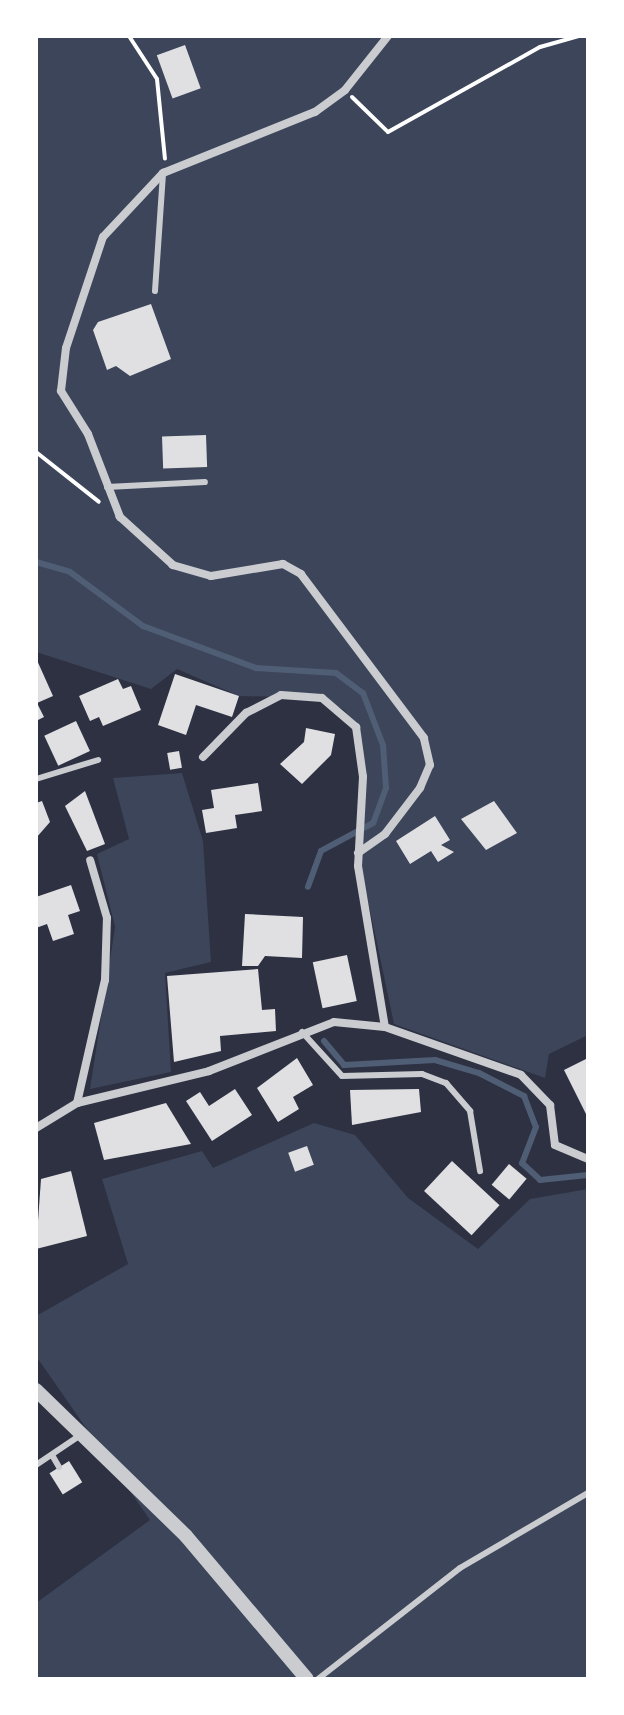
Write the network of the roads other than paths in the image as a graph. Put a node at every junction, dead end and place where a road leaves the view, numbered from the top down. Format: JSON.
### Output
{"nodes":[{"id":1,"x":388,"y":36,"type":"edge"},
{"id":2,"x":163,"y":173,"type":"junction"},
{"id":3,"x":155,"y":291,"type":"dead end"},
{"id":4,"x":205,"y":482,"type":"dead end"},
{"id":5,"x":107,"y":487,"type":"junction"},
{"id":6,"x":203,"y":757,"type":"dead end"},
{"id":7,"x":98,"y":760,"type":"dead end"},
{"id":8,"x":36,"y":779,"type":"edge"},
{"id":9,"x":358,"y":853,"type":"junction"},
{"id":10,"x":90,"y":860,"type":"dead end"},
{"id":11,"x":385,"y":1027,"type":"junction"},
{"id":12,"x":302,"y":1031,"type":"junction"},
{"id":13,"x":77,"y":1103,"type":"junction"},
{"id":14,"x":36,"y":1128,"type":"edge"},
{"id":15,"x":588,"y":1159,"type":"edge"},
{"id":16,"x":480,"y":1171,"type":"dead end"},
{"id":17,"x":36,"y":1390,"type":"edge"},
{"id":18,"x":79,"y":1436,"type":"junction"},
{"id":19,"x":52,"y":1455,"type":"junction"},
{"id":20,"x":36,"y":1465,"type":"edge"},
{"id":21,"x":59,"y":1467,"type":"dead end"},
{"id":22,"x":588,"y":1493,"type":"edge"},
{"id":23,"x":307,"y":1679,"type":"edge"},
{"id":24,"x":318,"y":1679,"type":"edge"}],
"edges":[{"from":1,"to":2,"type":"street"},
{"from":2,"to":3,"type":"lane"},
{"from":2,"to":5,"type":"street"},
{"from":4,"to":5,"type":"lane"},
{"from":5,"to":9,"type":"street"},
{"from":6,"to":9,"type":"street"},
{"from":7,"to":8,"type":"lane"},
{"from":9,"to":11,"type":"street"},
{"from":10,"to":13,"type":"street"},
{"from":11,"to":12,"type":"street"},
{"from":11,"to":15,"type":"street"},
{"from":12,"to":13,"type":"street"},
{"from":12,"to":16,"type":"lane"},
{"from":13,"to":14,"type":"street"},
{"from":17,"to":18,"type":"street"},
{"from":18,"to":19,"type":"lane"},
{"from":18,"to":23,"type":"street"},
{"from":19,"to":20,"type":"lane"},
{"from":19,"to":21,"type":"lane"},
{"from":22,"to":24,"type":"lane"}]}
